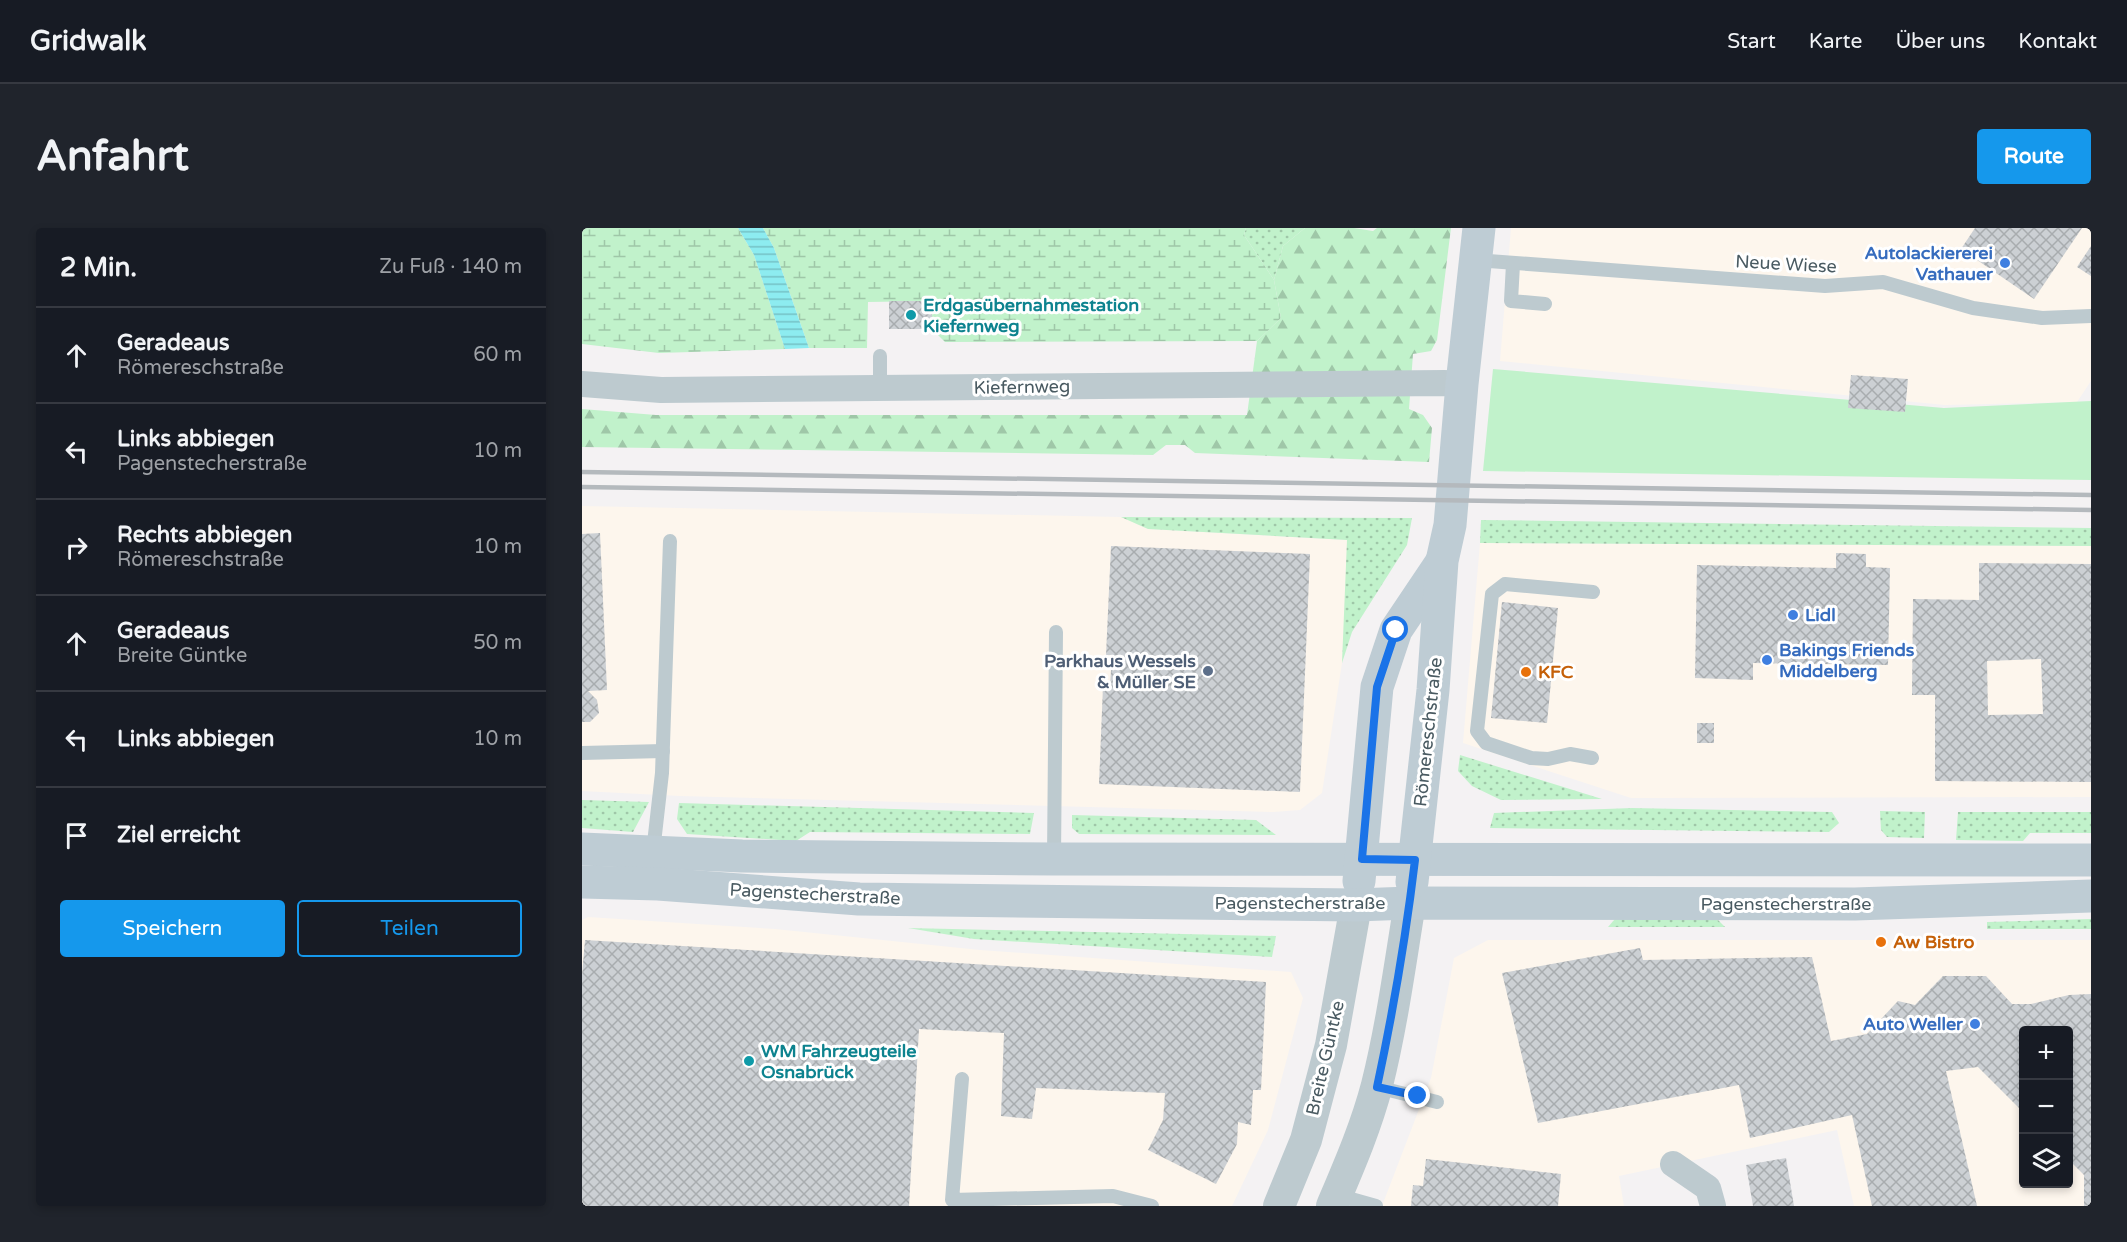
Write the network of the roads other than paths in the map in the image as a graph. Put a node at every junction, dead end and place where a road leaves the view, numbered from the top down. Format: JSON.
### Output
{"nodes":[{"id":1,"x":1479,"y":228,"type":"edge"},
{"id":2,"x":1475,"y":260,"type":"junction"},
{"id":3,"x":1513,"y":264,"type":"junction"},
{"id":4,"x":1545,"y":304,"type":"dead end"},
{"id":5,"x":2091,"y":316,"type":"edge"},
{"id":6,"x":880,"y":356,"type":"dead end"},
{"id":7,"x":582,"y":384,"type":"edge"},
{"id":8,"x":1462,"y":384,"type":"junction"},
{"id":9,"x":880,"y":388,"type":"junction"},
{"id":10,"x":670,"y":541,"type":"dead end"},
{"id":11,"x":1442,"y":561,"type":"junction"},
{"id":12,"x":1593,"y":592,"type":"dead end"},
{"id":13,"x":1056,"y":632,"type":"dead end"},
{"id":14,"x":663,"y":751,"type":"junction"},
{"id":15,"x":582,"y":753,"type":"edge"},
{"id":16,"x":1592,"y":758,"type":"dead end"},
{"id":17,"x":582,"y":849,"type":"edge"},
{"id":18,"x":653,"y":852,"type":"junction"},
{"id":19,"x":1054,"y":859,"type":"junction"},
{"id":20,"x":1362,"y":859,"type":"junction"},
{"id":21,"x":1415,"y":860,"type":"junction"},
{"id":22,"x":2091,"y":860,"type":"edge"},
{"id":23,"x":582,"y":882,"type":"edge"},
{"id":24,"x":2091,"y":897,"type":"edge"},
{"id":25,"x":1410,"y":903,"type":"junction"},
{"id":26,"x":1356,"y":905,"type":"junction"},
{"id":27,"x":962,"y":1079,"type":"dead end"},
{"id":28,"x":1377,"y":1087,"type":"junction"},
{"id":29,"x":1437,"y":1102,"type":"dead end"},
{"id":30,"x":1673,"y":1164,"type":"dead end"},
{"id":31,"x":1334,"y":1200,"type":"edge"},
{"id":32,"x":950,"y":1203,"type":"edge"},
{"id":33,"x":1152,"y":1206,"type":"edge"},
{"id":34,"x":1279,"y":1206,"type":"edge"},
{"id":35,"x":1376,"y":1206,"type":"edge"},
{"id":36,"x":1713,"y":1206,"type":"edge"}],
"edges":[{"from":1,"to":2,"type":"main road","name":"Römereschstraße"},
{"from":2,"to":3,"type":"lane","name":"Neue Wiese"},
{"from":2,"to":8,"type":"main road","name":"Römereschstraße"},
{"from":3,"to":4,"type":"lane"},
{"from":3,"to":5,"type":"lane","name":"Neue Wiese"},
{"from":6,"to":9,"type":"lane"},
{"from":7,"to":9,"type":"street","name":"Kiefernweg"},
{"from":8,"to":9,"type":"street","name":"Kiefernweg"},
{"from":8,"to":11,"type":"main road","name":"Römereschstraße"},
{"from":10,"to":14,"type":"lane"},
{"from":11,"to":20,"type":"main road","name":"Römereschstraße"},
{"from":11,"to":21,"type":"main road","name":"Römereschstraße"},
{"from":12,"to":16,"type":"lane"},
{"from":13,"to":19,"type":"lane"},
{"from":14,"to":15,"type":"lane"},
{"from":14,"to":18,"type":"lane"},
{"from":17,"to":18,"type":"main road","name":"Pagenstecherstraße"},
{"from":18,"to":19,"type":"main road","name":"Pagenstecherstraße"},
{"from":19,"to":20,"type":"main road","name":"Pagenstecherstraße"},
{"from":20,"to":21,"type":"main road","name":"Pagenstecherstraße"},
{"from":20,"to":26,"type":"main road","name":"Römereschstraße"},
{"from":21,"to":22,"type":"main road","name":"Pagenstecherstraße"},
{"from":21,"to":25,"type":"main road","name":"Römereschstraße"},
{"from":23,"to":26,"type":"main road","name":"Pagenstecherstraße"},
{"from":24,"to":25,"type":"main road","name":"Pagenstecherstraße"},
{"from":25,"to":26,"type":"main road","name":"Pagenstecherstraße"},
{"from":25,"to":28,"type":"street"},
{"from":26,"to":34,"type":"street","name":"Breite Güntke"},
{"from":27,"to":32,"type":"lane"},
{"from":28,"to":29,"type":"lane"},
{"from":28,"to":31,"type":"street"},
{"from":30,"to":36,"type":"street"},
{"from":31,"to":35,"type":"lane"},
{"from":32,"to":33,"type":"lane"}]}
